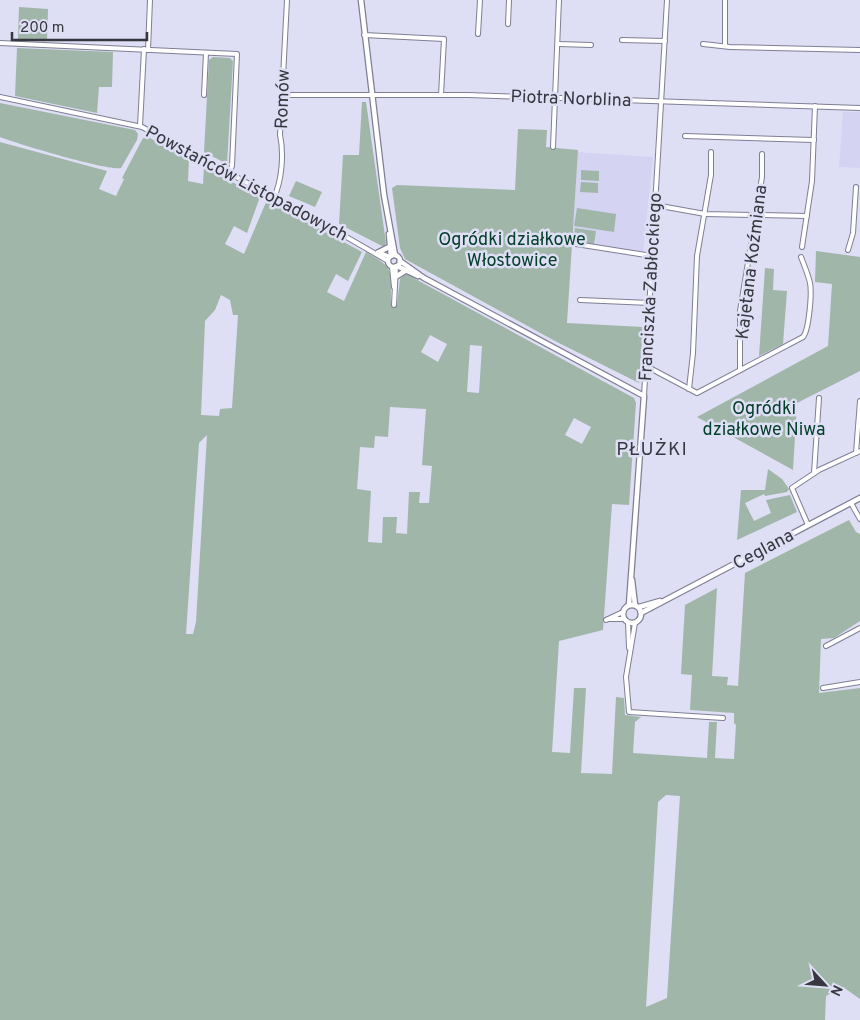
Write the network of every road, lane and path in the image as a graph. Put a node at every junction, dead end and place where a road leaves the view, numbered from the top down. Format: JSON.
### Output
{"nodes":[{"id":1,"x":150,"y":0,"type":"edge"},
{"id":2,"x":286,"y":0,"type":"edge"},
{"id":3,"x":361,"y":0,"type":"edge"},
{"id":4,"x":480,"y":0,"type":"edge"},
{"id":5,"x":510,"y":0,"type":"edge"},
{"id":6,"x":560,"y":0,"type":"edge"},
{"id":7,"x":667,"y":0,"type":"edge"},
{"id":8,"x":725,"y":0,"type":"edge"},
{"id":9,"x":508,"y":24,"type":"dead end"},
{"id":10,"x":478,"y":34,"type":"dead end"},
{"id":11,"x":364,"y":35,"type":"junction"},
{"id":12,"x":622,"y":40,"type":"dead end"},
{"id":13,"x":665,"y":41,"type":"junction"},
{"id":14,"x":0,"y":43,"type":"edge"},
{"id":15,"x":558,"y":44,"type":"junction"},
{"id":16,"x":703,"y":44,"type":"dead end"},
{"id":17,"x":591,"y":45,"type":"dead end"},
{"id":18,"x":725,"y":45,"type":"junction"},
{"id":19,"x":146,"y":50,"type":"junction"},
{"id":20,"x":860,"y":50,"type":"edge"},
{"id":21,"x":206,"y":53,"type":"junction"},
{"id":22,"x":204,"y":95,"type":"dead end"},
{"id":23,"x":282,"y":95,"type":"junction"},
{"id":24,"x":441,"y":95,"type":"junction"},
{"id":25,"x":372,"y":96,"type":"junction"},
{"id":26,"x":0,"y":97,"type":"edge"},
{"id":27,"x":555,"y":98,"type":"junction"},
{"id":28,"x":662,"y":101,"type":"junction"},
{"id":29,"x":815,"y":106,"type":"junction"},
{"id":30,"x":860,"y":108,"type":"edge"},
{"id":31,"x":140,"y":126,"type":"junction"},
{"id":32,"x":685,"y":136,"type":"dead end"},
{"id":33,"x":814,"y":140,"type":"junction"},
{"id":34,"x":553,"y":147,"type":"dead end"},
{"id":35,"x":711,"y":152,"type":"dead end"},
{"id":36,"x":762,"y":154,"type":"dead end"},
{"id":37,"x":229,"y":173,"type":"junction"},
{"id":38,"x":856,"y":187,"type":"dead end"},
{"id":39,"x":274,"y":197,"type":"junction"},
{"id":40,"x":655,"y":205,"type":"junction"},
{"id":41,"x":704,"y":214,"type":"junction"},
{"id":42,"x":756,"y":215,"type":"junction"},
{"id":43,"x":807,"y":216,"type":"junction"},
{"id":44,"x":389,"y":230,"type":"junction"},
{"id":45,"x":853,"y":233,"type":"junction"},
{"id":46,"x":860,"y":235,"type":"edge"},
{"id":47,"x":576,"y":244,"type":"dead end"},
{"id":48,"x":802,"y":246,"type":"dead end"},
{"id":49,"x":389,"y":247,"type":"junction"},
{"id":50,"x":848,"y":250,"type":"dead end"},
{"id":51,"x":376,"y":252,"type":"junction"},
{"id":52,"x":652,"y":256,"type":"junction"},
{"id":53,"x":391,"y":257,"type":"junction"},
{"id":54,"x":801,"y":257,"type":"dead end"},
{"id":55,"x":396,"y":265,"type":"junction"},
{"id":56,"x":405,"y":271,"type":"junction"},
{"id":57,"x":397,"y":276,"type":"junction"},
{"id":58,"x":424,"y":278,"type":"junction"},
{"id":59,"x":395,"y":289,"type":"junction"},
{"id":60,"x":580,"y":300,"type":"dead end"},
{"id":61,"x":650,"y":303,"type":"junction"},
{"id":62,"x":394,"y":305,"type":"dead end"},
{"id":63,"x":646,"y":366,"type":"junction"},
{"id":64,"x":740,"y":370,"type":"junction"},
{"id":65,"x":688,"y":389,"type":"junction"},
{"id":66,"x":644,"y":396,"type":"junction"},
{"id":67,"x":819,"y":398,"type":"dead end"},
{"id":68,"x":860,"y":400,"type":"edge"},
{"id":69,"x":858,"y":452,"type":"edge"},
{"id":70,"x":814,"y":473,"type":"junction"},
{"id":71,"x":860,"y":498,"type":"edge"},
{"id":72,"x":851,"y":503,"type":"junction"},
{"id":73,"x":860,"y":519,"type":"edge"},
{"id":74,"x":808,"y":525,"type":"junction"},
{"id":75,"x":631,"y":573,"type":"junction"},
{"id":76,"x":666,"y":599,"type":"junction"},
{"id":77,"x":629,"y":605,"type":"junction"},
{"id":78,"x":637,"y":606,"type":"junction"},
{"id":79,"x":623,"y":612,"type":"junction"},
{"id":80,"x":642,"y":613,"type":"junction"},
{"id":81,"x":624,"y":618,"type":"junction"},
{"id":82,"x":628,"y":622,"type":"junction"},
{"id":83,"x":634,"y":623,"type":"junction"},
{"id":84,"x":860,"y":628,"type":"edge"},
{"id":85,"x":826,"y":646,"type":"dead end"},
{"id":86,"x":629,"y":653,"type":"junction"},
{"id":87,"x":860,"y":682,"type":"edge"},
{"id":88,"x":823,"y":688,"type":"dead end"},
{"id":89,"x":723,"y":718,"type":"dead end"}],
"edges":[{"from":1,"to":19,"type":"street"},
{"from":2,"to":23,"type":"street","name":"Romów"},
{"from":3,"to":11,"type":"street"},
{"from":4,"to":10,"type":"street"},
{"from":5,"to":9,"type":"street"},
{"from":6,"to":15,"type":"street"},
{"from":7,"to":13,"type":"street","name":"Franciszka Zabłockiego"},
{"from":8,"to":18,"type":"street"},
{"from":11,"to":24,"type":"street"},
{"from":11,"to":25,"type":"street"},
{"from":12,"to":13,"type":"street"},
{"from":13,"to":28,"type":"street","name":"Franciszka Zabłockiego"},
{"from":14,"to":19,"type":"street"},
{"from":15,"to":17,"type":"street"},
{"from":15,"to":27,"type":"street"},
{"from":16,"to":18,"type":"street"},
{"from":18,"to":20,"type":"street"},
{"from":19,"to":21,"type":"street"},
{"from":19,"to":31,"type":"street"},
{"from":21,"to":22,"type":"street"},
{"from":21,"to":37,"type":"street"},
{"from":23,"to":25,"type":"street","name":"Piotra Norblina"},
{"from":23,"to":39,"type":"street","name":"Romów"},
{"from":24,"to":25,"type":"street","name":"Piotra Norblina"},
{"from":24,"to":27,"type":"street","name":"Piotra Norblina"},
{"from":25,"to":44,"type":"street"},
{"from":26,"to":31,"type":"street","name":"Powstańców Listopadowych"},
{"from":27,"to":28,"type":"street","name":"Piotra Norblina"},
{"from":27,"to":34,"type":"street"},
{"from":28,"to":29,"type":"street","name":"Piotra Norblina"},
{"from":28,"to":40,"type":"street","name":"Franciszka Zabłockiego"},
{"from":29,"to":30,"type":"street","name":"Piotra Norblina"},
{"from":29,"to":33,"type":"street"},
{"from":31,"to":37,"type":"street","name":"Powstańców Listopadowych"},
{"from":32,"to":33,"type":"street"},
{"from":33,"to":43,"type":"street"},
{"from":35,"to":41,"type":"street"},
{"from":36,"to":42,"type":"street","name":"Kajetana Koźmiana"},
{"from":37,"to":39,"type":"street","name":"Powstańców Listopadowych"},
{"from":38,"to":45,"type":"street"},
{"from":39,"to":51,"type":"street","name":"Powstańców Listopadowych"},
{"from":40,"to":41,"type":"street"},
{"from":40,"to":52,"type":"street","name":"Franciszka Zabłockiego"},
{"from":41,"to":42,"type":"street"},
{"from":41,"to":65,"type":"street"},
{"from":42,"to":43,"type":"street"},
{"from":42,"to":64,"type":"street","name":"Kajetana Koźmiana"},
{"from":43,"to":48,"type":"street"},
{"from":44,"to":49,"type":"street"},
{"from":44,"to":53,"type":"street"},
{"from":45,"to":46,"type":"street"},
{"from":45,"to":50,"type":"street"},
{"from":47,"to":52,"type":"street"},
{"from":49,"to":51,"type":"street"},
{"from":49,"to":53,"type":"street"},
{"from":51,"to":53,"type":"street","name":"Powstańców Listopadowych"},
{"from":52,"to":61,"type":"street","name":"Franciszka Zabłockiego"},
{"from":53,"to":55,"type":"street"},
{"from":53,"to":55,"type":"street"},
{"from":54,"to":64,"type":"street"},
{"from":55,"to":56,"type":"street"},
{"from":55,"to":57,"type":"street"},
{"from":55,"to":58,"type":"street"},
{"from":55,"to":59,"type":"street"},
{"from":56,"to":57,"type":"street"},
{"from":56,"to":58,"type":"street"},
{"from":57,"to":59,"type":"street"},
{"from":58,"to":66,"type":"street"},
{"from":59,"to":62,"type":"street"},
{"from":60,"to":61,"type":"street"},
{"from":61,"to":63,"type":"street","name":"Franciszka Zabłockiego"},
{"from":63,"to":65,"type":"street"},
{"from":63,"to":66,"type":"street","name":"Franciszka Zabłockiego"},
{"from":64,"to":65,"type":"street"},
{"from":66,"to":75,"type":"street","name":"Franciszka Zabłockiego"},
{"from":67,"to":70,"type":"street"},
{"from":68,"to":69,"type":"street"},
{"from":69,"to":70,"type":"street"},
{"from":70,"to":74,"type":"street"},
{"from":71,"to":72,"type":"street","name":"Ceglana"},
{"from":72,"to":73,"type":"street"},
{"from":72,"to":74,"type":"street","name":"Ceglana"},
{"from":74,"to":76,"type":"street","name":"Ceglana"},
{"from":75,"to":77,"type":"street","name":"Franciszka Zabłockiego"},
{"from":75,"to":78,"type":"street","name":"Franciszka Zabłockiego"},
{"from":76,"to":78,"type":"street","name":"Ceglana"},
{"from":76,"to":80,"type":"street","name":"Ceglana"},
{"from":77,"to":78,"type":"street"},
{"from":77,"to":79,"type":"street"},
{"from":78,"to":80,"type":"street"},
{"from":79,"to":81,"type":"street"},
{"from":79,"to":81,"type":"street"},
{"from":80,"to":83,"type":"street"},
{"from":81,"to":82,"type":"street"},
{"from":82,"to":83,"type":"street"},
{"from":82,"to":86,"type":"street"},
{"from":83,"to":86,"type":"street"},
{"from":84,"to":85,"type":"street"},
{"from":86,"to":89,"type":"street"},
{"from":87,"to":88,"type":"street"}]}
